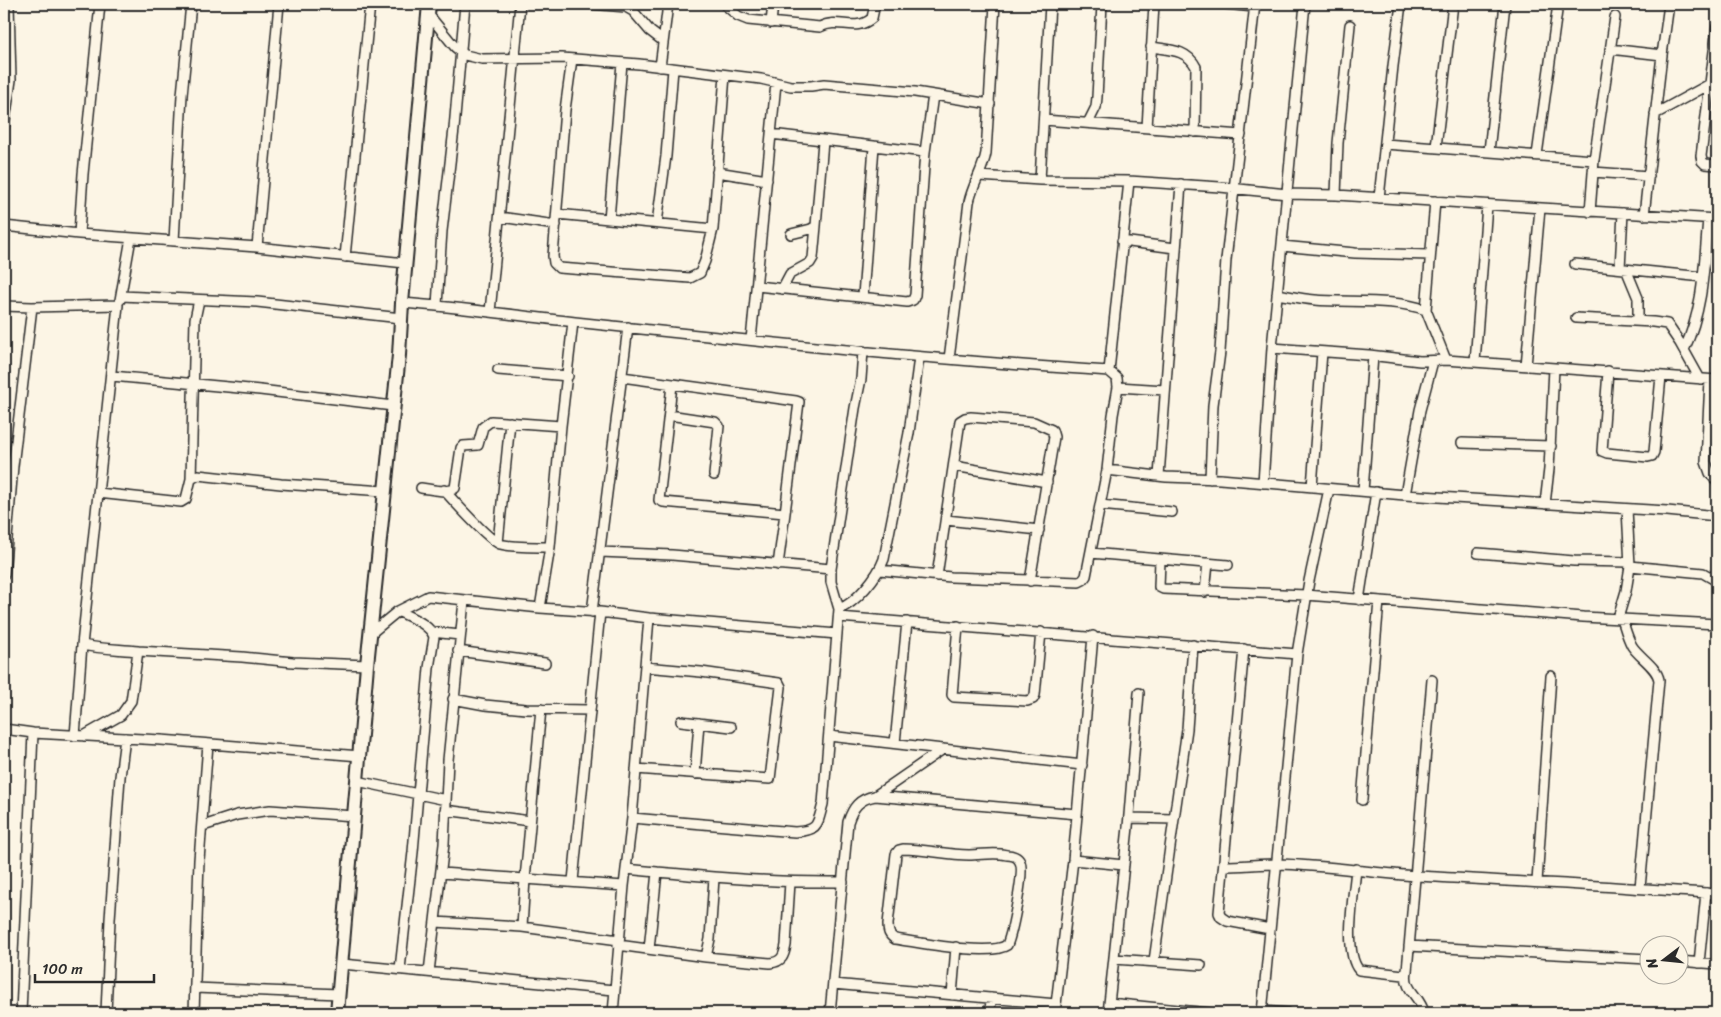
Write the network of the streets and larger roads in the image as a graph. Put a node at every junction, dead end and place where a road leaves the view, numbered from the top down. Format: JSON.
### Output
{"nodes":[{"id":1,"x":9,"y":4,"type":"edge"},
{"id":2,"x":100,"y":4,"type":"edge"},
{"id":3,"x":191,"y":4,"type":"edge"},
{"id":4,"x":279,"y":4,"type":"edge"},
{"id":5,"x":370,"y":4,"type":"edge"},
{"id":6,"x":465,"y":4,"type":"edge"},
{"id":7,"x":520,"y":4,"type":"edge"},
{"id":8,"x":590,"y":4,"type":"edge"},
{"id":9,"x":668,"y":4,"type":"edge"},
{"id":10,"x":724,"y":4,"type":"edge"},
{"id":11,"x":773,"y":4,"type":"edge"},
{"id":12,"x":875,"y":4,"type":"edge"},
{"id":13,"x":995,"y":4,"type":"edge"},
{"id":14,"x":1050,"y":4,"type":"edge"},
{"id":15,"x":1102,"y":4,"type":"edge"},
{"id":16,"x":1154,"y":4,"type":"edge"},
{"id":17,"x":1225,"y":4,"type":"edge"},
{"id":18,"x":1305,"y":4,"type":"edge"},
{"id":19,"x":1402,"y":4,"type":"edge"},
{"id":20,"x":1453,"y":4,"type":"edge"},
{"id":21,"x":1505,"y":4,"type":"edge"},
{"id":22,"x":1558,"y":4,"type":"edge"},
{"id":23,"x":1669,"y":4,"type":"edge"},
{"id":24,"x":1255,"y":5,"type":"edge"},
{"id":25,"x":429,"y":9,"type":"edge"},
{"id":26,"x":1615,"y":17,"type":"dead end"},
{"id":27,"x":771,"y":23,"type":"junction"},
{"id":28,"x":1350,"y":26,"type":"dead end"},
{"id":29,"x":1717,"y":27,"type":"edge"},
{"id":30,"x":663,"y":41,"type":"junction"},
{"id":31,"x":1151,"y":47,"type":"junction"},
{"id":32,"x":1610,"y":49,"type":"junction"},
{"id":33,"x":460,"y":52,"type":"junction"},
{"id":34,"x":1662,"y":55,"type":"junction"},
{"id":35,"x":514,"y":58,"type":"junction"},
{"id":36,"x":572,"y":59,"type":"junction"},
{"id":37,"x":622,"y":63,"type":"junction"},
{"id":38,"x":660,"y":67,"type":"junction"},
{"id":39,"x":673,"y":69,"type":"junction"},
{"id":40,"x":724,"y":75,"type":"junction"},
{"id":41,"x":776,"y":83,"type":"junction"},
{"id":42,"x":1710,"y":84,"type":"junction"},
{"id":43,"x":934,"y":95,"type":"junction"},
{"id":44,"x":990,"y":104,"type":"junction"},
{"id":45,"x":1655,"y":114,"type":"junction"},
{"id":46,"x":1044,"y":120,"type":"junction"},
{"id":47,"x":1088,"y":123,"type":"junction"},
{"id":48,"x":4,"y":127,"type":"edge"},
{"id":49,"x":1146,"y":128,"type":"junction"},
{"id":50,"x":1195,"y":132,"type":"junction"},
{"id":51,"x":771,"y":134,"type":"junction"},
{"id":52,"x":1241,"y":136,"type":"junction"},
{"id":53,"x":824,"y":141,"type":"junction"},
{"id":54,"x":1385,"y":144,"type":"junction"},
{"id":55,"x":874,"y":146,"type":"junction"},
{"id":56,"x":1436,"y":147,"type":"junction"},
{"id":57,"x":1488,"y":151,"type":"junction"},
{"id":58,"x":925,"y":152,"type":"junction"},
{"id":59,"x":1537,"y":156,"type":"junction"},
{"id":60,"x":1594,"y":160,"type":"junction"},
{"id":61,"x":1717,"y":165,"type":"edge"},
{"id":62,"x":717,"y":172,"type":"junction"},
{"id":63,"x":1593,"y":172,"type":"junction"},
{"id":64,"x":979,"y":176,"type":"junction"},
{"id":65,"x":1649,"y":176,"type":"junction"},
{"id":66,"x":767,"y":180,"type":"junction"},
{"id":67,"x":1040,"y":180,"type":"junction"},
{"id":68,"x":1129,"y":181,"type":"junction"},
{"id":69,"x":1181,"y":184,"type":"junction"},
{"id":70,"x":1234,"y":189,"type":"junction"},
{"id":71,"x":1287,"y":194,"type":"junction"},
{"id":72,"x":1336,"y":195,"type":"junction"},
{"id":73,"x":1379,"y":198,"type":"junction"},
{"id":74,"x":1435,"y":201,"type":"junction"},
{"id":75,"x":1488,"y":205,"type":"junction"},
{"id":76,"x":1540,"y":208,"type":"junction"},
{"id":77,"x":1590,"y":212,"type":"junction"},
{"id":78,"x":557,"y":214,"type":"junction"},
{"id":79,"x":1623,"y":214,"type":"junction"},
{"id":80,"x":1644,"y":215,"type":"junction"},
{"id":81,"x":500,"y":218,"type":"junction"},
{"id":82,"x":609,"y":219,"type":"junction"},
{"id":83,"x":1712,"y":219,"type":"edge"},
{"id":84,"x":656,"y":223,"type":"junction"},
{"id":85,"x":556,"y":225,"type":"junction"},
{"id":86,"x":4,"y":226,"type":"edge"},
{"id":87,"x":816,"y":226,"type":"junction"},
{"id":88,"x":713,"y":229,"type":"junction"},
{"id":89,"x":79,"y":234,"type":"junction"},
{"id":90,"x":792,"y":234,"type":"dead end"},
{"id":91,"x":131,"y":238,"type":"junction"},
{"id":92,"x":174,"y":241,"type":"junction"},
{"id":93,"x":1122,"y":241,"type":"junction"},
{"id":94,"x":257,"y":246,"type":"junction"},
{"id":95,"x":1282,"y":246,"type":"junction"},
{"id":96,"x":1175,"y":248,"type":"junction"},
{"id":97,"x":1430,"y":255,"type":"junction"},
{"id":98,"x":345,"y":257,"type":"junction"},
{"id":99,"x":405,"y":264,"type":"junction"},
{"id":100,"x":1574,"y":264,"type":"dead end"},
{"id":101,"x":1623,"y":268,"type":"junction"},
{"id":102,"x":1703,"y":276,"type":"junction"},
{"id":103,"x":758,"y":286,"type":"junction"},
{"id":104,"x":782,"y":289,"type":"junction"},
{"id":105,"x":1277,"y":294,"type":"junction"},
{"id":106,"x":863,"y":296,"type":"junction"},
{"id":107,"x":199,"y":300,"type":"junction"},
{"id":108,"x":119,"y":301,"type":"junction"},
{"id":109,"x":402,"y":303,"type":"junction"},
{"id":110,"x":437,"y":305,"type":"junction"},
{"id":111,"x":4,"y":306,"type":"edge"},
{"id":112,"x":32,"y":307,"type":"junction"},
{"id":113,"x":1426,"y":310,"type":"junction"},
{"id":114,"x":490,"y":312,"type":"junction"},
{"id":115,"x":401,"y":318,"type":"junction"},
{"id":116,"x":1576,"y":318,"type":"dead end"},
{"id":117,"x":1638,"y":321,"type":"junction"},
{"id":118,"x":573,"y":322,"type":"junction"},
{"id":119,"x":628,"y":328,"type":"junction"},
{"id":120,"x":751,"y":340,"type":"junction"},
{"id":121,"x":1272,"y":348,"type":"junction"},
{"id":122,"x":1684,"y":350,"type":"junction"},
{"id":123,"x":864,"y":351,"type":"junction"},
{"id":124,"x":1322,"y":352,"type":"junction"},
{"id":125,"x":1373,"y":356,"type":"junction"},
{"id":126,"x":919,"y":357,"type":"junction"},
{"id":127,"x":949,"y":359,"type":"junction"},
{"id":128,"x":1446,"y":360,"type":"junction"},
{"id":129,"x":1433,"y":361,"type":"junction"},
{"id":130,"x":1475,"y":362,"type":"junction"},
{"id":131,"x":1526,"y":366,"type":"junction"},
{"id":132,"x":1554,"y":368,"type":"junction"},
{"id":133,"x":498,"y":370,"type":"dead end"},
{"id":134,"x":1109,"y":371,"type":"junction"},
{"id":135,"x":1608,"y":372,"type":"junction"},
{"id":136,"x":112,"y":376,"type":"junction"},
{"id":137,"x":568,"y":376,"type":"junction"},
{"id":138,"x":1661,"y":376,"type":"junction"},
{"id":139,"x":622,"y":377,"type":"junction"},
{"id":140,"x":1700,"y":379,"type":"junction"},
{"id":141,"x":1714,"y":380,"type":"edge"},
{"id":142,"x":195,"y":385,"type":"junction"},
{"id":143,"x":672,"y":385,"type":"junction"},
{"id":144,"x":1118,"y":387,"type":"junction"},
{"id":145,"x":1164,"y":390,"type":"junction"},
{"id":146,"x":393,"y":406,"type":"junction"},
{"id":147,"x":669,"y":415,"type":"junction"},
{"id":148,"x":510,"y":422,"type":"junction"},
{"id":149,"x":561,"y":426,"type":"junction"},
{"id":150,"x":1462,"y":442,"type":"dead end"},
{"id":151,"x":1551,"y":446,"type":"junction"},
{"id":152,"x":954,"y":466,"type":"junction"},
{"id":153,"x":1107,"y":470,"type":"junction"},
{"id":154,"x":714,"y":475,"type":"dead end"},
{"id":155,"x":1158,"y":476,"type":"junction"},
{"id":156,"x":191,"y":479,"type":"junction"},
{"id":157,"x":1210,"y":479,"type":"junction"},
{"id":158,"x":1047,"y":482,"type":"junction"},
{"id":159,"x":1717,"y":482,"type":"edge"},
{"id":160,"x":1263,"y":483,"type":"junction"},
{"id":161,"x":1312,"y":487,"type":"junction"},
{"id":162,"x":421,"y":488,"type":"dead end"},
{"id":163,"x":1329,"y":489,"type":"junction"},
{"id":164,"x":444,"y":490,"type":"junction"},
{"id":165,"x":384,"y":491,"type":"junction"},
{"id":166,"x":1364,"y":491,"type":"junction"},
{"id":167,"x":1376,"y":492,"type":"junction"},
{"id":168,"x":98,"y":493,"type":"junction"},
{"id":169,"x":1405,"y":495,"type":"junction"},
{"id":170,"x":1545,"y":504,"type":"junction"},
{"id":171,"x":1100,"y":505,"type":"junction"},
{"id":172,"x":1627,"y":509,"type":"junction"},
{"id":173,"x":1172,"y":512,"type":"dead end"},
{"id":174,"x":785,"y":513,"type":"junction"},
{"id":175,"x":1717,"y":516,"type":"edge"},
{"id":176,"x":946,"y":520,"type":"junction"},
{"id":177,"x":1039,"y":530,"type":"junction"},
{"id":178,"x":498,"y":543,"type":"junction"},
{"id":179,"x":550,"y":547,"type":"junction"},
{"id":180,"x":600,"y":552,"type":"junction"},
{"id":181,"x":1091,"y":553,"type":"junction"},
{"id":182,"x":1478,"y":553,"type":"dead end"},
{"id":183,"x":1160,"y":560,"type":"junction"},
{"id":184,"x":1208,"y":563,"type":"junction"},
{"id":185,"x":1630,"y":564,"type":"junction"},
{"id":186,"x":778,"y":565,"type":"junction"},
{"id":187,"x":1228,"y":565,"type":"dead end"},
{"id":188,"x":831,"y":570,"type":"junction"},
{"id":189,"x":880,"y":570,"type":"junction"},
{"id":190,"x":4,"y":575,"type":"edge"},
{"id":191,"x":937,"y":576,"type":"junction"},
{"id":192,"x":1030,"y":580,"type":"junction"},
{"id":193,"x":1717,"y":582,"type":"edge"},
{"id":194,"x":1205,"y":592,"type":"junction"},
{"id":195,"x":1306,"y":595,"type":"junction"},
{"id":196,"x":1359,"y":600,"type":"junction"},
{"id":197,"x":464,"y":601,"type":"junction"},
{"id":198,"x":1379,"y":601,"type":"junction"},
{"id":199,"x":540,"y":608,"type":"junction"},
{"id":200,"x":398,"y":611,"type":"junction"},
{"id":201,"x":596,"y":612,"type":"junction"},
{"id":202,"x":839,"y":613,"type":"junction"},
{"id":203,"x":649,"y":618,"type":"junction"},
{"id":204,"x":1620,"y":619,"type":"junction"},
{"id":205,"x":907,"y":622,"type":"junction"},
{"id":206,"x":1717,"y":624,"type":"edge"},
{"id":207,"x":958,"y":626,"type":"junction"},
{"id":208,"x":432,"y":632,"type":"junction"},
{"id":209,"x":1040,"y":632,"type":"junction"},
{"id":210,"x":370,"y":634,"type":"junction"},
{"id":211,"x":837,"y":634,"type":"junction"},
{"id":212,"x":460,"y":635,"type":"junction"},
{"id":213,"x":1092,"y":636,"type":"junction"},
{"id":214,"x":82,"y":645,"type":"junction"},
{"id":215,"x":1193,"y":645,"type":"junction"},
{"id":216,"x":1244,"y":649,"type":"junction"},
{"id":217,"x":138,"y":651,"type":"junction"},
{"id":218,"x":458,"y":651,"type":"junction"},
{"id":219,"x":1297,"y":654,"type":"junction"},
{"id":220,"x":545,"y":663,"type":"dead end"},
{"id":221,"x":367,"y":665,"type":"junction"},
{"id":222,"x":645,"y":667,"type":"junction"},
{"id":223,"x":1551,"y":676,"type":"dead end"},
{"id":224,"x":1432,"y":680,"type":"dead end"},
{"id":225,"x":1139,"y":694,"type":"dead end"},
{"id":226,"x":453,"y":699,"type":"junction"},
{"id":227,"x":541,"y":709,"type":"junction"},
{"id":228,"x":590,"y":710,"type":"junction"},
{"id":229,"x":681,"y":720,"type":"dead end"},
{"id":230,"x":698,"y":723,"type":"junction"},
{"id":231,"x":731,"y":727,"type":"dead end"},
{"id":232,"x":4,"y":729,"type":"edge"},
{"id":233,"x":33,"y":733,"type":"junction"},
{"id":234,"x":80,"y":736,"type":"junction"},
{"id":235,"x":829,"y":736,"type":"junction"},
{"id":236,"x":125,"y":738,"type":"junction"},
{"id":237,"x":895,"y":743,"type":"junction"},
{"id":238,"x":208,"y":744,"type":"junction"},
{"id":239,"x":943,"y":749,"type":"junction"},
{"id":240,"x":360,"y":756,"type":"junction"},
{"id":241,"x":1082,"y":765,"type":"junction"},
{"id":242,"x":636,"y":769,"type":"junction"},
{"id":243,"x":695,"y":774,"type":"junction"},
{"id":244,"x":358,"y":781,"type":"junction"},
{"id":245,"x":418,"y":794,"type":"junction"},
{"id":246,"x":875,"y":796,"type":"junction"},
{"id":247,"x":446,"y":800,"type":"junction"},
{"id":248,"x":1362,"y":800,"type":"dead end"},
{"id":249,"x":445,"y":810,"type":"junction"},
{"id":250,"x":1077,"y":814,"type":"junction"},
{"id":251,"x":354,"y":816,"type":"junction"},
{"id":252,"x":632,"y":818,"type":"junction"},
{"id":253,"x":1128,"y":818,"type":"junction"},
{"id":254,"x":1174,"y":819,"type":"junction"},
{"id":255,"x":530,"y":821,"type":"junction"},
{"id":256,"x":202,"y":826,"type":"junction"},
{"id":257,"x":1073,"y":860,"type":"junction"},
{"id":258,"x":1277,"y":864,"type":"junction"},
{"id":259,"x":1124,"y":865,"type":"junction"},
{"id":260,"x":1224,"y":866,"type":"junction"},
{"id":261,"x":626,"y":869,"type":"junction"},
{"id":262,"x":1356,"y":870,"type":"junction"},
{"id":263,"x":657,"y":872,"type":"junction"},
{"id":264,"x":441,"y":873,"type":"junction"},
{"id":265,"x":1415,"y":876,"type":"junction"},
{"id":266,"x":525,"y":878,"type":"junction"},
{"id":267,"x":714,"y":878,"type":"junction"},
{"id":268,"x":574,"y":882,"type":"junction"},
{"id":269,"x":790,"y":882,"type":"junction"},
{"id":270,"x":843,"y":882,"type":"junction"},
{"id":271,"x":1537,"y":882,"type":"junction"},
{"id":272,"x":624,"y":886,"type":"junction"},
{"id":273,"x":1640,"y":888,"type":"junction"},
{"id":274,"x":1706,"y":893,"type":"junction"},
{"id":275,"x":1717,"y":894,"type":"edge"},
{"id":276,"x":435,"y":922,"type":"junction"},
{"id":277,"x":522,"y":927,"type":"junction"},
{"id":278,"x":1270,"y":929,"type":"junction"},
{"id":279,"x":619,"y":943,"type":"junction"},
{"id":280,"x":1409,"y":946,"type":"junction"},
{"id":281,"x":956,"y":947,"type":"junction"},
{"id":282,"x":649,"y":949,"type":"junction"},
{"id":283,"x":706,"y":957,"type":"junction"},
{"id":284,"x":1638,"y":958,"type":"edge"},
{"id":285,"x":1114,"y":959,"type":"junction"},
{"id":286,"x":1154,"y":962,"type":"junction"},
{"id":287,"x":1688,"y":962,"type":"edge"},
{"id":288,"x":1699,"y":963,"type":"junction"},
{"id":289,"x":342,"y":964,"type":"junction"},
{"id":290,"x":1717,"y":964,"type":"edge"},
{"id":291,"x":1201,"y":965,"type":"dead end"},
{"id":292,"x":400,"y":969,"type":"junction"},
{"id":293,"x":1407,"y":971,"type":"junction"},
{"id":294,"x":429,"y":972,"type":"junction"},
{"id":295,"x":833,"y":984,"type":"junction"},
{"id":296,"x":194,"y":988,"type":"junction"},
{"id":297,"x":614,"y":990,"type":"junction"},
{"id":298,"x":339,"y":994,"type":"junction"},
{"id":299,"x":952,"y":995,"type":"junction"},
{"id":300,"x":991,"y":998,"type":"junction"},
{"id":301,"x":1109,"y":1003,"type":"junction"},
{"id":302,"x":1056,"y":1009,"type":"edge"},
{"id":303,"x":1262,"y":1012,"type":"edge"},
{"id":304,"x":21,"y":1013,"type":"edge"},
{"id":305,"x":106,"y":1013,"type":"edge"},
{"id":306,"x":194,"y":1013,"type":"edge"},
{"id":307,"x":336,"y":1013,"type":"edge"},
{"id":308,"x":613,"y":1013,"type":"edge"},
{"id":309,"x":830,"y":1013,"type":"edge"},
{"id":310,"x":990,"y":1013,"type":"edge"},
{"id":311,"x":1108,"y":1013,"type":"edge"},
{"id":312,"x":1209,"y":1013,"type":"edge"},
{"id":313,"x":1287,"y":1013,"type":"edge"},
{"id":314,"x":1424,"y":1013,"type":"edge"}],
"edges":[{"from":1,"to":48,"type":"street"},
{"from":2,"to":89,"type":"street"},
{"from":3,"to":92,"type":"street"},
{"from":4,"to":94,"type":"street"},
{"from":5,"to":98,"type":"street"},
{"from":6,"to":33,"type":"street"},
{"from":7,"to":35,"type":"street"},
{"from":8,"to":30,"type":"street"},
{"from":9,"to":30,"type":"street"},
{"from":10,"to":27,"type":"street"},
{"from":11,"to":27,"type":"street"},
{"from":12,"to":27,"type":"street"},
{"from":13,"to":44,"type":"street"},
{"from":14,"to":46,"type":"street"},
{"from":15,"to":47,"type":"street"},
{"from":16,"to":31,"type":"street"},
{"from":17,"to":24,"type":"street"},
{"from":18,"to":71,"type":"street"},
{"from":19,"to":54,"type":"street"},
{"from":20,"to":56,"type":"street"},
{"from":21,"to":57,"type":"street"},
{"from":22,"to":59,"type":"street"},
{"from":23,"to":34,"type":"street"},
{"from":24,"to":52,"type":"street"},
{"from":25,"to":33,"type":"street"},
{"from":25,"to":99,"type":"street"},
{"from":26,"to":32,"type":"street"},
{"from":28,"to":72,"type":"street"},
{"from":29,"to":42,"type":"street"},
{"from":30,"to":38,"type":"street"},
{"from":31,"to":49,"type":"street"},
{"from":31,"to":50,"type":"street"},
{"from":32,"to":34,"type":"street"},
{"from":32,"to":60,"type":"street"},
{"from":33,"to":35,"type":"street"},
{"from":33,"to":110,"type":"street"},
{"from":34,"to":45,"type":"street"},
{"from":35,"to":36,"type":"street"},
{"from":35,"to":81,"type":"street"},
{"from":36,"to":37,"type":"street"},
{"from":36,"to":78,"type":"street"},
{"from":37,"to":38,"type":"street"},
{"from":37,"to":82,"type":"street"},
{"from":38,"to":39,"type":"street"},
{"from":39,"to":40,"type":"street"},
{"from":39,"to":84,"type":"street"},
{"from":40,"to":41,"type":"street"},
{"from":40,"to":62,"type":"street"},
{"from":41,"to":43,"type":"street"},
{"from":41,"to":51,"type":"street"},
{"from":42,"to":45,"type":"street"},
{"from":42,"to":61,"type":"street"},
{"from":43,"to":44,"type":"street"},
{"from":43,"to":58,"type":"street"},
{"from":44,"to":64,"type":"street"},
{"from":45,"to":65,"type":"street"},
{"from":46,"to":47,"type":"street"},
{"from":46,"to":67,"type":"street"},
{"from":47,"to":49,"type":"street"},
{"from":49,"to":50,"type":"street"},
{"from":50,"to":52,"type":"street"},
{"from":51,"to":53,"type":"street"},
{"from":51,"to":66,"type":"street"},
{"from":52,"to":70,"type":"street"},
{"from":53,"to":55,"type":"street"},
{"from":53,"to":87,"type":"street"},
{"from":54,"to":56,"type":"street"},
{"from":54,"to":73,"type":"street"},
{"from":55,"to":58,"type":"street"},
{"from":55,"to":106,"type":"street"},
{"from":56,"to":57,"type":"street"},
{"from":57,"to":59,"type":"street"},
{"from":58,"to":106,"type":"street"},
{"from":59,"to":60,"type":"street"},
{"from":60,"to":63,"type":"street"},
{"from":62,"to":66,"type":"street"},
{"from":62,"to":88,"type":"street"},
{"from":63,"to":65,"type":"street"},
{"from":63,"to":77,"type":"street"},
{"from":64,"to":67,"type":"street"},
{"from":64,"to":127,"type":"street"},
{"from":65,"to":80,"type":"street"},
{"from":66,"to":103,"type":"street"},
{"from":67,"to":68,"type":"street"},
{"from":68,"to":69,"type":"street"},
{"from":68,"to":93,"type":"street"},
{"from":69,"to":70,"type":"street"},
{"from":69,"to":96,"type":"street"},
{"from":70,"to":71,"type":"street"},
{"from":70,"to":157,"type":"street"},
{"from":71,"to":72,"type":"street"},
{"from":71,"to":95,"type":"street"},
{"from":72,"to":73,"type":"street"},
{"from":73,"to":74,"type":"street"},
{"from":74,"to":75,"type":"street"},
{"from":74,"to":97,"type":"street"},
{"from":75,"to":76,"type":"street"},
{"from":75,"to":130,"type":"street"},
{"from":76,"to":77,"type":"street"},
{"from":76,"to":131,"type":"street"},
{"from":77,"to":79,"type":"street"},
{"from":78,"to":82,"type":"street"},
{"from":78,"to":85,"type":"street"},
{"from":79,"to":80,"type":"street"},
{"from":79,"to":101,"type":"street"},
{"from":80,"to":83,"type":"street"},
{"from":81,"to":85,"type":"street"},
{"from":81,"to":114,"type":"street"},
{"from":82,"to":84,"type":"street"},
{"from":83,"to":102,"type":"street"},
{"from":84,"to":88,"type":"street"},
{"from":85,"to":88,"type":"street"},
{"from":86,"to":89,"type":"street"},
{"from":87,"to":90,"type":"street"},
{"from":87,"to":104,"type":"street"},
{"from":89,"to":91,"type":"street"},
{"from":91,"to":92,"type":"street"},
{"from":91,"to":108,"type":"street"},
{"from":92,"to":94,"type":"street"},
{"from":93,"to":96,"type":"street"},
{"from":93,"to":134,"type":"street"},
{"from":94,"to":98,"type":"street"},
{"from":95,"to":97,"type":"street"},
{"from":95,"to":105,"type":"street"},
{"from":96,"to":145,"type":"street"},
{"from":97,"to":113,"type":"street"},
{"from":98,"to":99,"type":"street"},
{"from":99,"to":109,"type":"street"},
{"from":100,"to":101,"type":"street"},
{"from":101,"to":102,"type":"street"},
{"from":101,"to":117,"type":"street"},
{"from":102,"to":122,"type":"street"},
{"from":103,"to":104,"type":"street"},
{"from":103,"to":120,"type":"street"},
{"from":104,"to":106,"type":"street"},
{"from":105,"to":113,"type":"street"},
{"from":105,"to":121,"type":"street"},
{"from":107,"to":108,"type":"street"},
{"from":107,"to":115,"type":"street"},
{"from":107,"to":142,"type":"street"},
{"from":108,"to":112,"type":"street"},
{"from":108,"to":136,"type":"street"},
{"from":109,"to":110,"type":"street"},
{"from":109,"to":115,"type":"street"},
{"from":110,"to":114,"type":"street"},
{"from":111,"to":112,"type":"street"},
{"from":112,"to":190,"type":"street"},
{"from":113,"to":128,"type":"street"},
{"from":114,"to":118,"type":"street"},
{"from":115,"to":146,"type":"street"},
{"from":116,"to":117,"type":"street"},
{"from":117,"to":122,"type":"street"},
{"from":118,"to":119,"type":"street"},
{"from":118,"to":137,"type":"street"},
{"from":119,"to":120,"type":"street"},
{"from":119,"to":139,"type":"street"},
{"from":120,"to":123,"type":"street"},
{"from":121,"to":124,"type":"street"},
{"from":121,"to":160,"type":"street"},
{"from":122,"to":140,"type":"street"},
{"from":123,"to":126,"type":"street"},
{"from":123,"to":188,"type":"street"},
{"from":124,"to":125,"type":"street"},
{"from":124,"to":161,"type":"street"},
{"from":125,"to":129,"type":"street"},
{"from":125,"to":166,"type":"street"},
{"from":126,"to":127,"type":"street"},
{"from":126,"to":189,"type":"street"},
{"from":127,"to":134,"type":"street"},
{"from":128,"to":129,"type":"street"},
{"from":128,"to":130,"type":"street"},
{"from":129,"to":169,"type":"street"},
{"from":130,"to":131,"type":"street"},
{"from":131,"to":132,"type":"street"},
{"from":132,"to":135,"type":"street"},
{"from":132,"to":151,"type":"street"},
{"from":133,"to":137,"type":"street"},
{"from":134,"to":144,"type":"street"},
{"from":135,"to":138,"type":"street"},
{"from":135,"to":138,"type":"street"},
{"from":136,"to":142,"type":"street"},
{"from":136,"to":168,"type":"street"},
{"from":137,"to":149,"type":"street"},
{"from":138,"to":140,"type":"street"},
{"from":139,"to":143,"type":"street"},
{"from":139,"to":180,"type":"street"},
{"from":140,"to":141,"type":"street"},
{"from":141,"to":159,"type":"street"},
{"from":142,"to":146,"type":"street"},
{"from":142,"to":156,"type":"street"},
{"from":143,"to":147,"type":"street"},
{"from":143,"to":174,"type":"street"},
{"from":144,"to":145,"type":"street"},
{"from":144,"to":153,"type":"street"},
{"from":145,"to":155,"type":"street"},
{"from":146,"to":165,"type":"street"},
{"from":147,"to":154,"type":"street"},
{"from":147,"to":174,"type":"street"},
{"from":148,"to":149,"type":"street"},
{"from":148,"to":164,"type":"street"},
{"from":148,"to":178,"type":"street"},
{"from":149,"to":179,"type":"street"},
{"from":150,"to":151,"type":"street"},
{"from":151,"to":170,"type":"street"},
{"from":152,"to":158,"type":"street"},
{"from":152,"to":158,"type":"street"},
{"from":152,"to":176,"type":"street"},
{"from":153,"to":155,"type":"street"},
{"from":153,"to":171,"type":"street"},
{"from":155,"to":157,"type":"street"},
{"from":156,"to":165,"type":"street"},
{"from":156,"to":168,"type":"street"},
{"from":157,"to":160,"type":"street"},
{"from":158,"to":177,"type":"street"},
{"from":160,"to":161,"type":"street"},
{"from":161,"to":163,"type":"street"},
{"from":162,"to":164,"type":"street"},
{"from":163,"to":166,"type":"street"},
{"from":163,"to":195,"type":"street"},
{"from":164,"to":178,"type":"street"},
{"from":165,"to":210,"type":"street"},
{"from":166,"to":167,"type":"street"},
{"from":167,"to":169,"type":"street"},
{"from":167,"to":196,"type":"street"},
{"from":168,"to":214,"type":"street"},
{"from":169,"to":170,"type":"street"},
{"from":170,"to":172,"type":"street"},
{"from":171,"to":173,"type":"street"},
{"from":171,"to":181,"type":"street"},
{"from":172,"to":175,"type":"street"},
{"from":172,"to":185,"type":"street"},
{"from":174,"to":186,"type":"street"},
{"from":176,"to":177,"type":"street"},
{"from":176,"to":191,"type":"street"},
{"from":177,"to":192,"type":"street"},
{"from":178,"to":179,"type":"street"},
{"from":179,"to":199,"type":"street"},
{"from":180,"to":186,"type":"street"},
{"from":180,"to":201,"type":"street"},
{"from":181,"to":183,"type":"street"},
{"from":181,"to":192,"type":"street"},
{"from":182,"to":185,"type":"street"},
{"from":183,"to":184,"type":"street"},
{"from":183,"to":194,"type":"street"},
{"from":184,"to":187,"type":"street"},
{"from":184,"to":194,"type":"street"},
{"from":185,"to":193,"type":"street"},
{"from":185,"to":204,"type":"street"},
{"from":186,"to":188,"type":"street"},
{"from":188,"to":202,"type":"street"},
{"from":189,"to":191,"type":"street"},
{"from":189,"to":202,"type":"street"},
{"from":191,"to":192,"type":"street"},
{"from":194,"to":195,"type":"street"},
{"from":195,"to":196,"type":"street"},
{"from":195,"to":219,"type":"street"},
{"from":196,"to":198,"type":"street"},
{"from":197,"to":199,"type":"street"},
{"from":197,"to":200,"type":"street"},
{"from":197,"to":212,"type":"street"},
{"from":198,"to":204,"type":"street"},
{"from":198,"to":248,"type":"street"},
{"from":199,"to":201,"type":"street"},
{"from":200,"to":208,"type":"street"},
{"from":200,"to":210,"type":"street"},
{"from":201,"to":203,"type":"street"},
{"from":201,"to":228,"type":"street"},
{"from":202,"to":205,"type":"street"},
{"from":202,"to":211,"type":"street"},
{"from":203,"to":211,"type":"street"},
{"from":203,"to":222,"type":"street"},
{"from":204,"to":206,"type":"street"},
{"from":204,"to":273,"type":"street"},
{"from":205,"to":207,"type":"street"},
{"from":205,"to":237,"type":"street"},
{"from":207,"to":209,"type":"street"},
{"from":207,"to":209,"type":"street"},
{"from":208,"to":212,"type":"street"},
{"from":208,"to":245,"type":"street"},
{"from":209,"to":213,"type":"street"},
{"from":210,"to":221,"type":"street"},
{"from":211,"to":235,"type":"street"},
{"from":212,"to":218,"type":"street"},
{"from":213,"to":215,"type":"street"},
{"from":213,"to":241,"type":"street"},
{"from":214,"to":217,"type":"street"},
{"from":214,"to":234,"type":"street"},
{"from":215,"to":216,"type":"street"},
{"from":215,"to":254,"type":"street"},
{"from":216,"to":219,"type":"street"},
{"from":216,"to":260,"type":"street"},
{"from":217,"to":221,"type":"street"},
{"from":217,"to":234,"type":"street"},
{"from":218,"to":220,"type":"street"},
{"from":218,"to":226,"type":"street"},
{"from":219,"to":258,"type":"street"},
{"from":221,"to":240,"type":"street"},
{"from":222,"to":242,"type":"street"},
{"from":222,"to":243,"type":"street"},
{"from":223,"to":271,"type":"street"},
{"from":224,"to":265,"type":"street"},
{"from":225,"to":253,"type":"street"},
{"from":226,"to":227,"type":"street"},
{"from":226,"to":247,"type":"street"},
{"from":227,"to":228,"type":"street"},
{"from":227,"to":255,"type":"street"},
{"from":228,"to":268,"type":"street"},
{"from":229,"to":230,"type":"street"},
{"from":230,"to":231,"type":"street"},
{"from":230,"to":243,"type":"street"},
{"from":232,"to":233,"type":"street"},
{"from":233,"to":234,"type":"street"},
{"from":233,"to":304,"type":"street"},
{"from":234,"to":236,"type":"street"},
{"from":235,"to":237,"type":"street"},
{"from":235,"to":252,"type":"street"},
{"from":236,"to":238,"type":"street"},
{"from":236,"to":305,"type":"street"},
{"from":237,"to":239,"type":"street"},
{"from":238,"to":240,"type":"street"},
{"from":238,"to":256,"type":"street"},
{"from":239,"to":241,"type":"street"},
{"from":239,"to":246,"type":"street"},
{"from":240,"to":244,"type":"street"},
{"from":241,"to":250,"type":"street"},
{"from":242,"to":243,"type":"street"},
{"from":242,"to":252,"type":"street"},
{"from":244,"to":245,"type":"street"},
{"from":244,"to":251,"type":"street"},
{"from":245,"to":247,"type":"street"},
{"from":245,"to":292,"type":"street"},
{"from":246,"to":250,"type":"street"},
{"from":246,"to":270,"type":"street"},
{"from":247,"to":249,"type":"street"},
{"from":249,"to":255,"type":"street"},
{"from":249,"to":264,"type":"street"},
{"from":250,"to":257,"type":"street"},
{"from":251,"to":256,"type":"street"},
{"from":251,"to":289,"type":"street"},
{"from":252,"to":261,"type":"street"},
{"from":253,"to":254,"type":"street"},
{"from":253,"to":259,"type":"street"},
{"from":254,"to":286,"type":"street"},
{"from":255,"to":266,"type":"street"},
{"from":256,"to":296,"type":"street"},
{"from":257,"to":259,"type":"street"},
{"from":257,"to":302,"type":"street"},
{"from":258,"to":260,"type":"street"},
{"from":258,"to":262,"type":"street"},
{"from":258,"to":278,"type":"street"},
{"from":259,"to":285,"type":"street"},
{"from":260,"to":278,"type":"street"},
{"from":261,"to":263,"type":"street"},
{"from":261,"to":272,"type":"street"},
{"from":262,"to":265,"type":"street"},
{"from":262,"to":293,"type":"street"},
{"from":263,"to":267,"type":"street"},
{"from":263,"to":282,"type":"street"},
{"from":264,"to":266,"type":"street"},
{"from":264,"to":276,"type":"street"},
{"from":265,"to":271,"type":"street"},
{"from":265,"to":280,"type":"street"},
{"from":266,"to":268,"type":"street"},
{"from":266,"to":277,"type":"street"},
{"from":267,"to":269,"type":"street"},
{"from":267,"to":283,"type":"street"},
{"from":268,"to":272,"type":"street"},
{"from":269,"to":270,"type":"street"},
{"from":269,"to":283,"type":"street"},
{"from":270,"to":295,"type":"street"},
{"from":271,"to":273,"type":"street"},
{"from":272,"to":279,"type":"street"},
{"from":273,"to":274,"type":"street"},
{"from":274,"to":275,"type":"street"},
{"from":274,"to":288,"type":"street"},
{"from":276,"to":277,"type":"street"},
{"from":276,"to":294,"type":"street"},
{"from":277,"to":279,"type":"street"},
{"from":278,"to":303,"type":"street"},
{"from":279,"to":282,"type":"street"},
{"from":279,"to":297,"type":"street"},
{"from":280,"to":284,"type":"street"},
{"from":280,"to":293,"type":"street"},
{"from":281,"to":281,"type":"street"},
{"from":281,"to":299,"type":"street"},
{"from":282,"to":283,"type":"street"},
{"from":285,"to":286,"type":"street"},
{"from":285,"to":301,"type":"street"},
{"from":286,"to":291,"type":"street"},
{"from":287,"to":288,"type":"street"},
{"from":288,"to":290,"type":"street"},
{"from":289,"to":292,"type":"street"},
{"from":289,"to":298,"type":"street"},
{"from":292,"to":294,"type":"street"},
{"from":293,"to":314,"type":"street"},
{"from":294,"to":297,"type":"street"},
{"from":295,"to":299,"type":"street"},
{"from":295,"to":309,"type":"street"},
{"from":296,"to":298,"type":"street"},
{"from":296,"to":306,"type":"street"},
{"from":297,"to":308,"type":"street"},
{"from":298,"to":307,"type":"street"},
{"from":299,"to":300,"type":"street"},
{"from":300,"to":302,"type":"street"},
{"from":300,"to":310,"type":"street"},
{"from":301,"to":311,"type":"street"},
{"from":301,"to":312,"type":"street"},
{"from":303,"to":313,"type":"street"}]}
